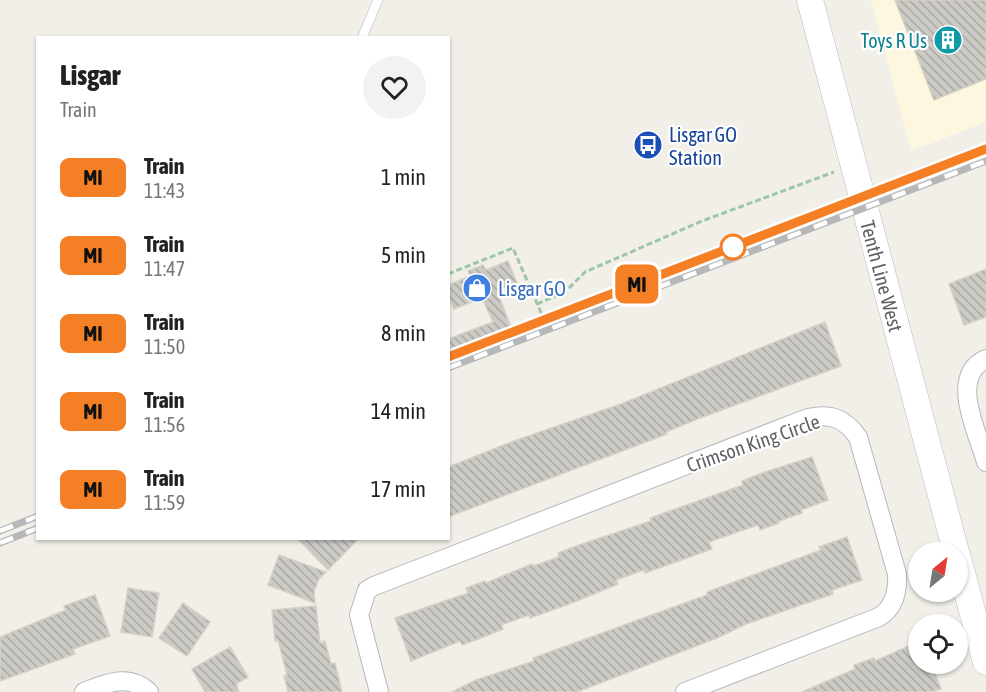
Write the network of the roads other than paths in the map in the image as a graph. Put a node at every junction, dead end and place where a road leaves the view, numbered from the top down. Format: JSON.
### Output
{"nodes":[{"id":1,"x":378,"y":0,"type":"edge"},
{"id":2,"x":810,"y":0,"type":"edge"},
{"id":3,"x":363,"y":36,"type":"edge"},
{"id":4,"x":986,"y":359,"type":"edge"},
{"id":5,"x":986,"y":462,"type":"edge"},
{"id":6,"x":954,"y":542,"type":"edge"},
{"id":7,"x":968,"y":594,"type":"edge"},
{"id":8,"x":986,"y":662,"type":"edge"},
{"id":9,"x":84,"y":692,"type":"edge"},
{"id":10,"x":149,"y":692,"type":"edge"},
{"id":11,"x":379,"y":692,"type":"edge"},
{"id":12,"x":685,"y":692,"type":"edge"}],
"edges":[{"from":1,"to":3,"type":"lane"},
{"from":2,"to":6,"type":"street","name":"Tenth Line West"},
{"from":4,"to":5,"type":"street"},
{"from":7,"to":8,"type":"street","name":"Tenth Line West"},
{"from":9,"to":10,"type":"street"},
{"from":11,"to":12,"type":"street","name":"Crimson King Circle"}]}
